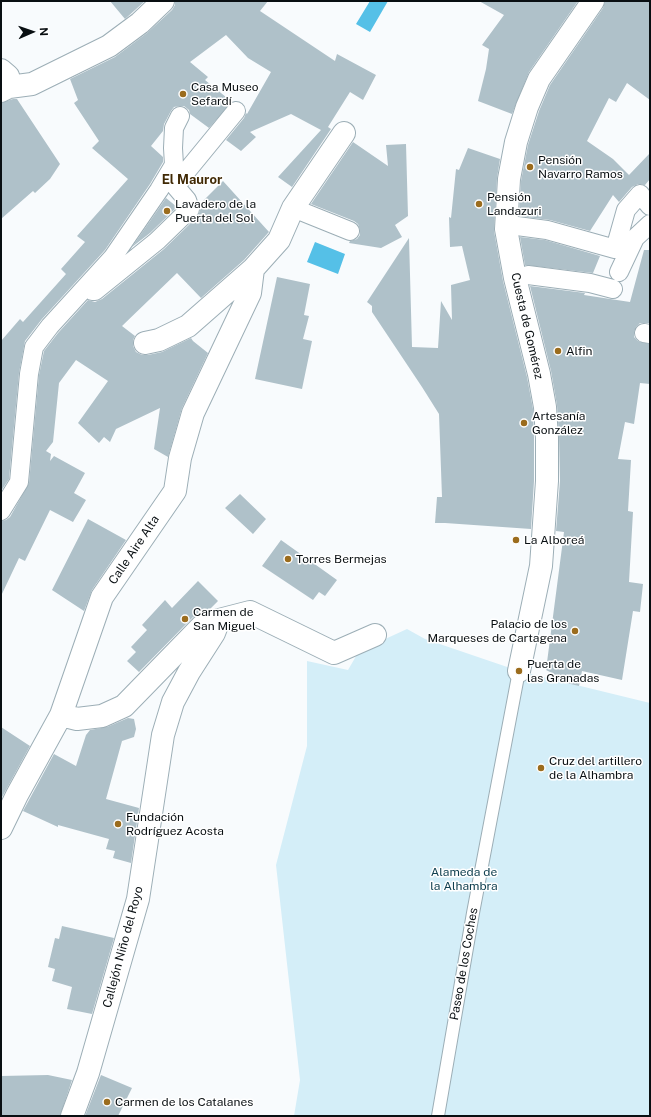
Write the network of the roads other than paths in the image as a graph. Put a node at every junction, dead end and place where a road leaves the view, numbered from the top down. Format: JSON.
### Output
{"nodes":[{"id":1,"x":163,"y":1,"type":"edge"},
{"id":2,"x":593,"y":1,"type":"edge"},
{"id":3,"x":4,"y":82,"type":"edge"},
{"id":4,"x":236,"y":111,"type":"dead end"},
{"id":5,"x":180,"y":116,"type":"dead end"},
{"id":6,"x":344,"y":133,"type":"dead end"},
{"id":7,"x":650,"y":206,"type":"edge"},
{"id":8,"x":293,"y":208,"type":"junction"},
{"id":9,"x":650,"y":224,"type":"edge"},
{"id":10,"x":517,"y":226,"type":"dead end"},
{"id":11,"x":350,"y":230,"type":"dead end"},
{"id":12,"x":615,"y":249,"type":"junction"},
{"id":13,"x":253,"y":269,"type":"junction"},
{"id":14,"x":619,"y":272,"type":"dead end"},
{"id":15,"x":528,"y":275,"type":"dead end"},
{"id":16,"x":83,"y":290,"type":"junction"},
{"id":17,"x":145,"y":343,"type":"dead end"},
{"id":18,"x":1,"y":512,"type":"edge"},
{"id":19,"x":218,"y":620,"type":"junction"},
{"id":20,"x":375,"y":635,"type":"dead end"},
{"id":21,"x":519,"y":671,"type":"joint"},
{"id":22,"x":61,"y":715,"type":"junction"},
{"id":23,"x":1,"y":828,"type":"edge"},
{"id":24,"x":72,"y":1116,"type":"edge"},
{"id":25,"x":438,"y":1116,"type":"edge"}],
"edges":[{"from":1,"to":3,"type":"street"},
{"from":2,"to":21,"type":"street","name":"Cuesta de Gomérez"},
{"from":4,"to":16,"type":"street"},
{"from":5,"to":16,"type":"street"},
{"from":6,"to":8,"type":"street"},
{"from":7,"to":12,"type":"street"},
{"from":8,"to":11,"type":"street"},
{"from":8,"to":13,"type":"street"},
{"from":9,"to":14,"type":"street"},
{"from":10,"to":12,"type":"street"},
{"from":12,"to":15,"type":"street"},
{"from":13,"to":17,"type":"street"},
{"from":13,"to":22,"type":"street","name":"Calle Aire Alta"},
{"from":16,"to":18,"type":"street"},
{"from":19,"to":20,"type":"street"},
{"from":19,"to":22,"type":"street"},
{"from":19,"to":24,"type":"street","name":"Callejón Niño del Royo"},
{"from":21,"to":25,"type":"lane","name":"Paseo de los Coches"},
{"from":22,"to":23,"type":"street","name":"Calle Aire Alta"}]}
